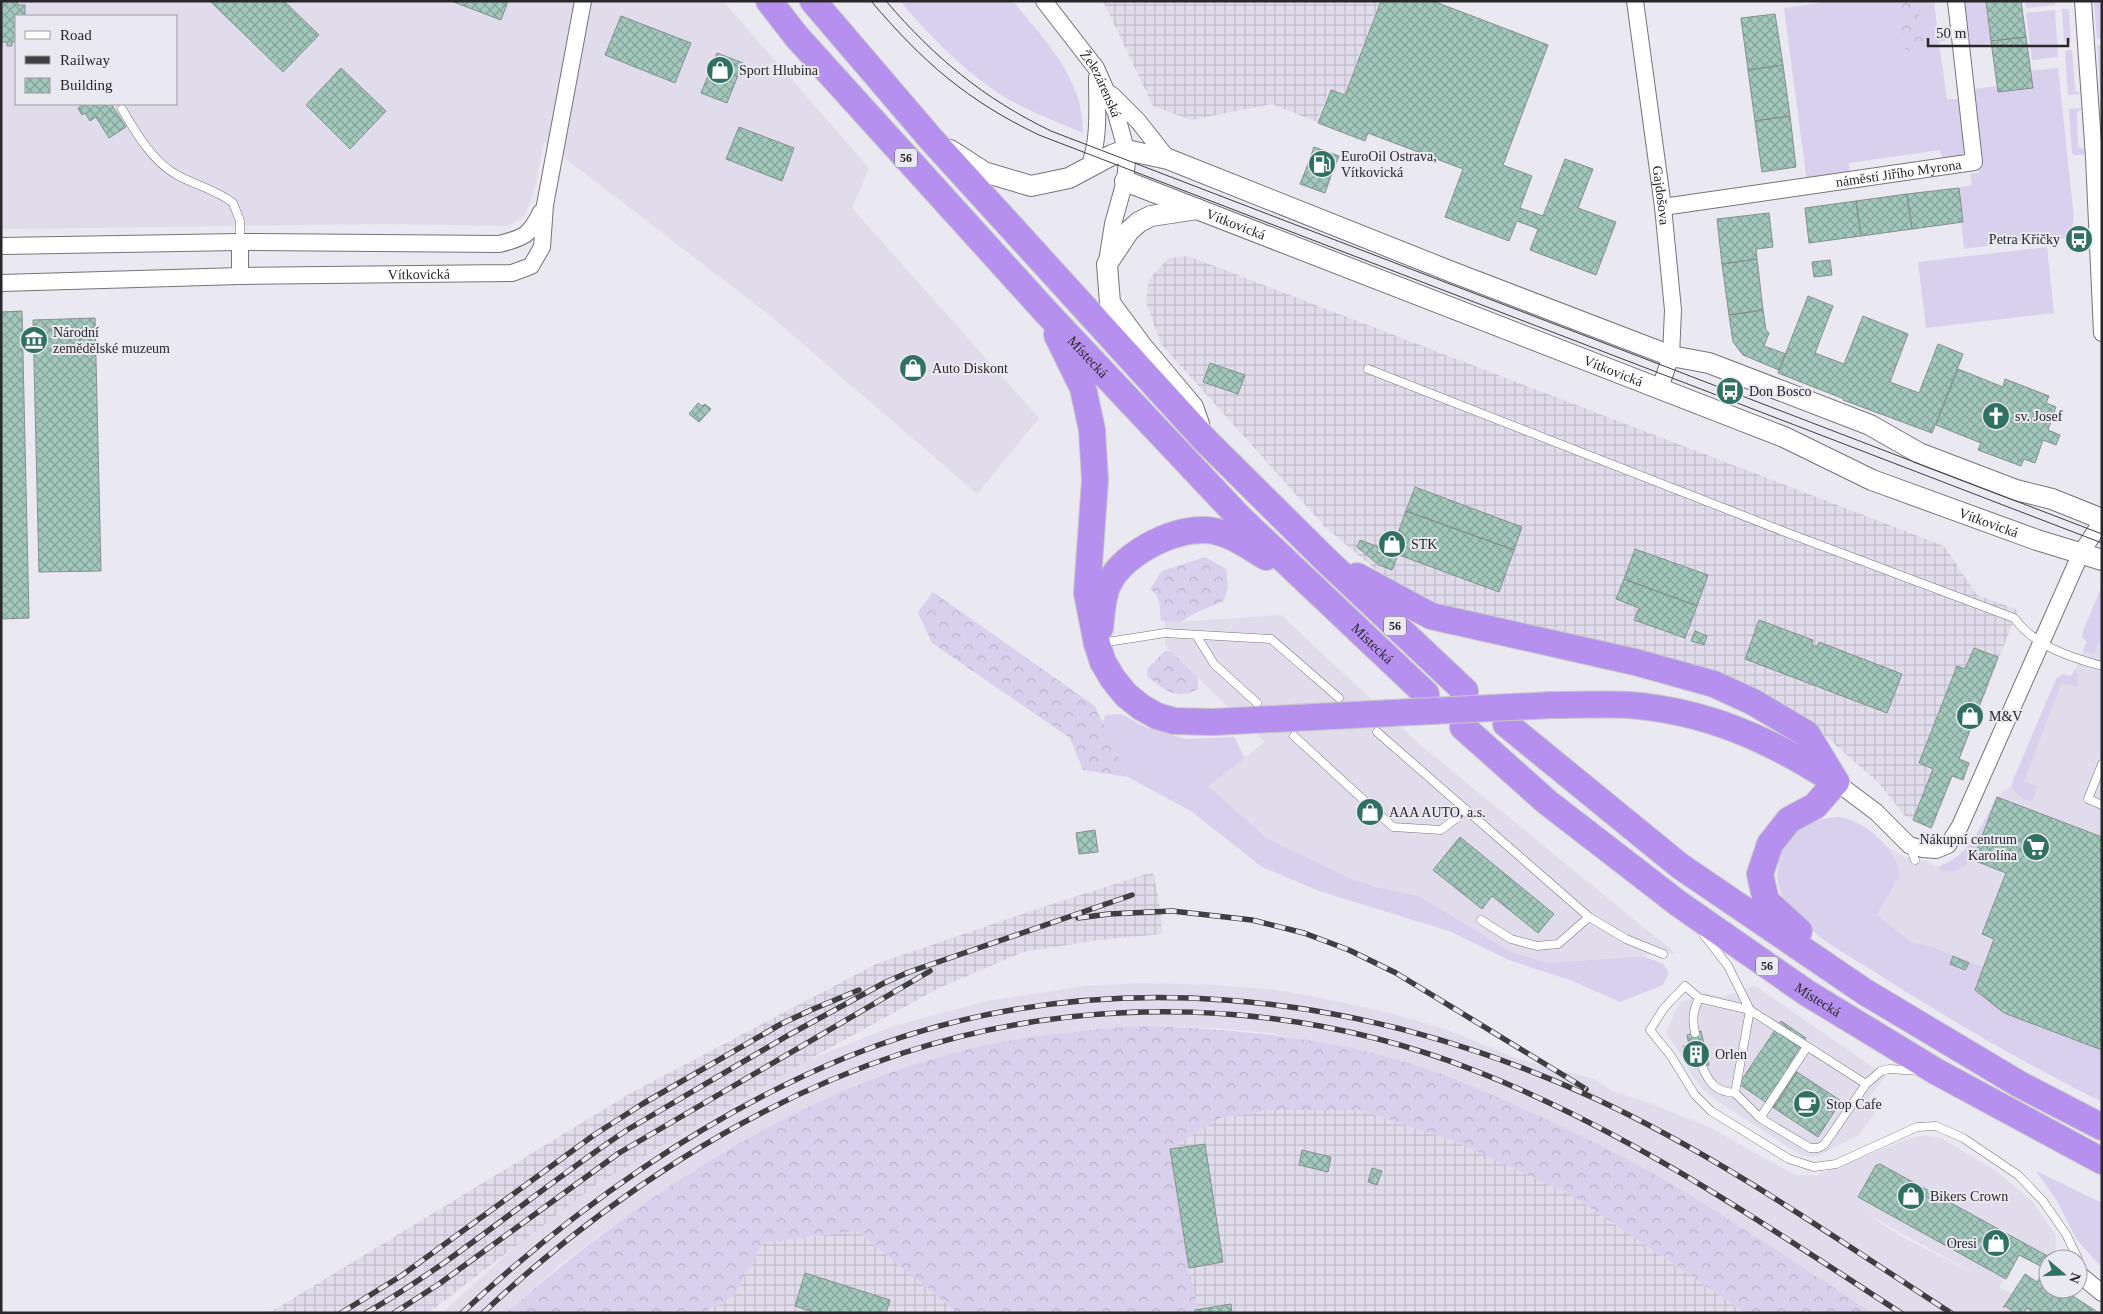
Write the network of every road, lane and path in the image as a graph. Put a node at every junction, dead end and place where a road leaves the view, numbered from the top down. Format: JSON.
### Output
{"nodes":[{"id":1,"x":583,"y":1,"type":"edge"},
{"id":2,"x":768,"y":1,"type":"edge"},
{"id":3,"x":813,"y":1,"type":"edge"},
{"id":4,"x":1044,"y":1,"type":"edge"},
{"id":5,"x":1635,"y":1,"type":"edge"},
{"id":6,"x":1956,"y":1,"type":"edge"},
{"id":7,"x":2084,"y":1,"type":"edge"},
{"id":8,"x":1096,"y":68,"type":"junction"},
{"id":9,"x":1105,"y":88,"type":"junction"},
{"id":10,"x":122,"y":109,"type":"dead end"},
{"id":11,"x":931,"y":139,"type":"junction"},
{"id":12,"x":1126,"y":150,"type":"junction"},
{"id":13,"x":1168,"y":159,"type":"junction"},
{"id":14,"x":1089,"y":167,"type":"junction"},
{"id":15,"x":1125,"y":181,"type":"junction"},
{"id":16,"x":544,"y":205,"type":"junction"},
{"id":17,"x":1663,"y":207,"type":"junction"},
{"id":18,"x":1201,"y":209,"type":"junction"},
{"id":19,"x":240,"y":242,"type":"junction"},
{"id":20,"x":1,"y":246,"type":"edge"},
{"id":21,"x":1107,"y":264,"type":"junction"},
{"id":22,"x":240,"y":276,"type":"junction"},
{"id":23,"x":1,"y":283,"type":"edge"},
{"id":24,"x":2101,"y":294,"type":"edge"},
{"id":25,"x":1046,"y":312,"type":"junction"},
{"id":26,"x":2102,"y":333,"type":"edge"},
{"id":27,"x":1672,"y":356,"type":"junction"},
{"id":28,"x":1368,"y":369,"type":"dead end"},
{"id":29,"x":1660,"y":388,"type":"junction"},
{"id":30,"x":1205,"y":440,"type":"junction"},
{"id":31,"x":2102,"y":520,"type":"edge"},
{"id":32,"x":2081,"y":553,"type":"junction"},
{"id":33,"x":1326,"y":560,"type":"junction"},
{"id":34,"x":2102,"y":560,"type":"edge"},
{"id":35,"x":1312,"y":586,"type":"junction"},
{"id":36,"x":1196,"y":636,"type":"junction"},
{"id":37,"x":2040,"y":642,"type":"junction"},
{"id":38,"x":1097,"y":644,"type":"junction"},
{"id":39,"x":2102,"y":666,"type":"edge"},
{"id":40,"x":1465,"y":692,"type":"dead end"},
{"id":41,"x":1426,"y":694,"type":"dead end"},
{"id":42,"x":1339,"y":698,"type":"dead end"},
{"id":43,"x":1257,"y":703,"type":"dead end"},
{"id":44,"x":1506,"y":724,"type":"dead end"},
{"id":45,"x":1463,"y":727,"type":"dead end"},
{"id":46,"x":1377,"y":732,"type":"dead end"},
{"id":47,"x":1294,"y":736,"type":"dead end"},
{"id":48,"x":2102,"y":764,"type":"edge"},
{"id":49,"x":1836,"y":782,"type":"junction"},
{"id":50,"x":2102,"y":804,"type":"edge"},
{"id":51,"x":1467,"y":810,"type":"junction"},
{"id":52,"x":1679,"y":904,"type":"junction"},
{"id":53,"x":1589,"y":917,"type":"junction"},
{"id":54,"x":1481,"y":920,"type":"dead end"},
{"id":55,"x":1663,"y":954,"type":"dead end"},
{"id":56,"x":1865,"y":992,"type":"junction"},
{"id":57,"x":1699,"y":998,"type":"junction"},
{"id":58,"x":1750,"y":1010,"type":"junction"},
{"id":59,"x":1695,"y":1033,"type":"dead end"},
{"id":60,"x":1807,"y":1047,"type":"junction"},
{"id":61,"x":1702,"y":1066,"type":"dead end"},
{"id":62,"x":1937,"y":1072,"type":"junction"},
{"id":63,"x":1866,"y":1084,"type":"junction"},
{"id":64,"x":1735,"y":1093,"type":"junction"},
{"id":65,"x":1760,"y":1118,"type":"junction"},
{"id":66,"x":2102,"y":1127,"type":"edge"},
{"id":67,"x":2102,"y":1161,"type":"edge"},
{"id":68,"x":2072,"y":1249,"type":"edge"},
{"id":69,"x":2088,"y":1276,"type":"edge"},
{"id":70,"x":2102,"y":1293,"type":"edge"}],
"edges":[{"from":1,"to":16,"type":"street","name":"Vítkovická"},
{"from":2,"to":25,"type":"highway","name":"Místecká","number":"56"},
{"from":3,"to":11,"type":"highway","name":"Místecká","number":"56"},
{"from":4,"to":8,"type":"street","name":"Železárenská"},
{"from":5,"to":17,"type":"street","name":"Gajdošova"},
{"from":6,"to":17,"type":"street","name":"náměstí Jiřího Myrona"},
{"from":7,"to":24,"type":"street"},
{"from":8,"to":9,"type":"street","name":"Železárenská"},
{"from":8,"to":14,"type":"street"},
{"from":9,"to":12,"type":"street","name":"Železárenská"},
{"from":9,"to":13,"type":"street"},
{"from":10,"to":19,"type":"lane"},
{"from":11,"to":14,"type":"street"},
{"from":11,"to":30,"type":"highway","name":"Místecká","number":"56"},
{"from":12,"to":13,"type":"street"},
{"from":12,"to":14,"type":"street"},
{"from":12,"to":15,"type":"street","name":"Železárenská"},
{"from":13,"to":27,"type":"street"},
{"from":15,"to":18,"type":"street","name":"Vítkovická"},
{"from":15,"to":21,"type":"street","name":"Železárenská"},
{"from":16,"to":19,"type":"street","name":"Vítkovická"},
{"from":16,"to":22,"type":"street","name":"Vítkovická"},
{"from":17,"to":27,"type":"street","name":"Gajdošova"},
{"from":18,"to":21,"type":"street"},
{"from":18,"to":29,"type":"street","name":"Vítkovická"},
{"from":19,"to":20,"type":"street","name":"Vítkovická"},
{"from":19,"to":22,"type":"street"},
{"from":21,"to":30,"type":"street"},
{"from":22,"to":23,"type":"street","name":"Vítkovická"},
{"from":24,"to":26,"type":"street"},
{"from":25,"to":35,"type":"highway","name":"Místecká","number":"56"},
{"from":25,"to":38,"type":"highway"},
{"from":27,"to":29,"type":"street","name":"Gajdošova"},
{"from":27,"to":31,"type":"street"},
{"from":28,"to":37,"type":"lane"},
{"from":29,"to":32,"type":"street","name":"Vítkovická"},
{"from":30,"to":33,"type":"highway","name":"Místecká","number":"56"},
{"from":31,"to":32,"type":"street"},
{"from":32,"to":34,"type":"street","name":"Vítkovická"},
{"from":32,"to":37,"type":"street"},
{"from":33,"to":40,"type":"highway","name":"Místecká","number":"56"},
{"from":33,"to":49,"type":"highway"},
{"from":35,"to":38,"type":"highway"},
{"from":35,"to":41,"type":"highway","name":"Místecká","number":"56"},
{"from":36,"to":38,"type":"lane"},
{"from":36,"to":42,"type":"lane"},
{"from":36,"to":43,"type":"lane"},
{"from":37,"to":39,"type":"lane"},
{"from":37,"to":49,"type":"street"},
{"from":38,"to":49,"type":"highway","bridge":true},
{"from":44,"to":56,"type":"highway","number":"56"},
{"from":45,"to":52,"type":"highway","name":"Místecká","number":"56"},
{"from":46,"to":51,"type":"lane"},
{"from":47,"to":51,"type":"lane"},
{"from":48,"to":50,"type":"lane"},
{"from":49,"to":56,"type":"highway"},
{"from":51,"to":53,"type":"lane"},
{"from":52,"to":58,"type":"lane"},
{"from":52,"to":62,"type":"highway","name":"Místecká","number":"56"},
{"from":53,"to":54,"type":"lane"},
{"from":53,"to":55,"type":"lane"},
{"from":56,"to":66,"type":"highway","number":"56"},
{"from":57,"to":58,"type":"lane"},
{"from":57,"to":59,"type":"lane"},
{"from":57,"to":68,"type":"lane"},
{"from":58,"to":60,"type":"lane"},
{"from":58,"to":64,"type":"lane"},
{"from":60,"to":63,"type":"lane"},
{"from":60,"to":65,"type":"lane"},
{"from":61,"to":64,"type":"lane"},
{"from":62,"to":63,"type":"lane"},
{"from":62,"to":67,"type":"highway","name":"Místecká","number":"56"},
{"from":63,"to":65,"type":"lane"},
{"from":64,"to":65,"type":"lane"},
{"from":69,"to":70,"type":"street"}]}
